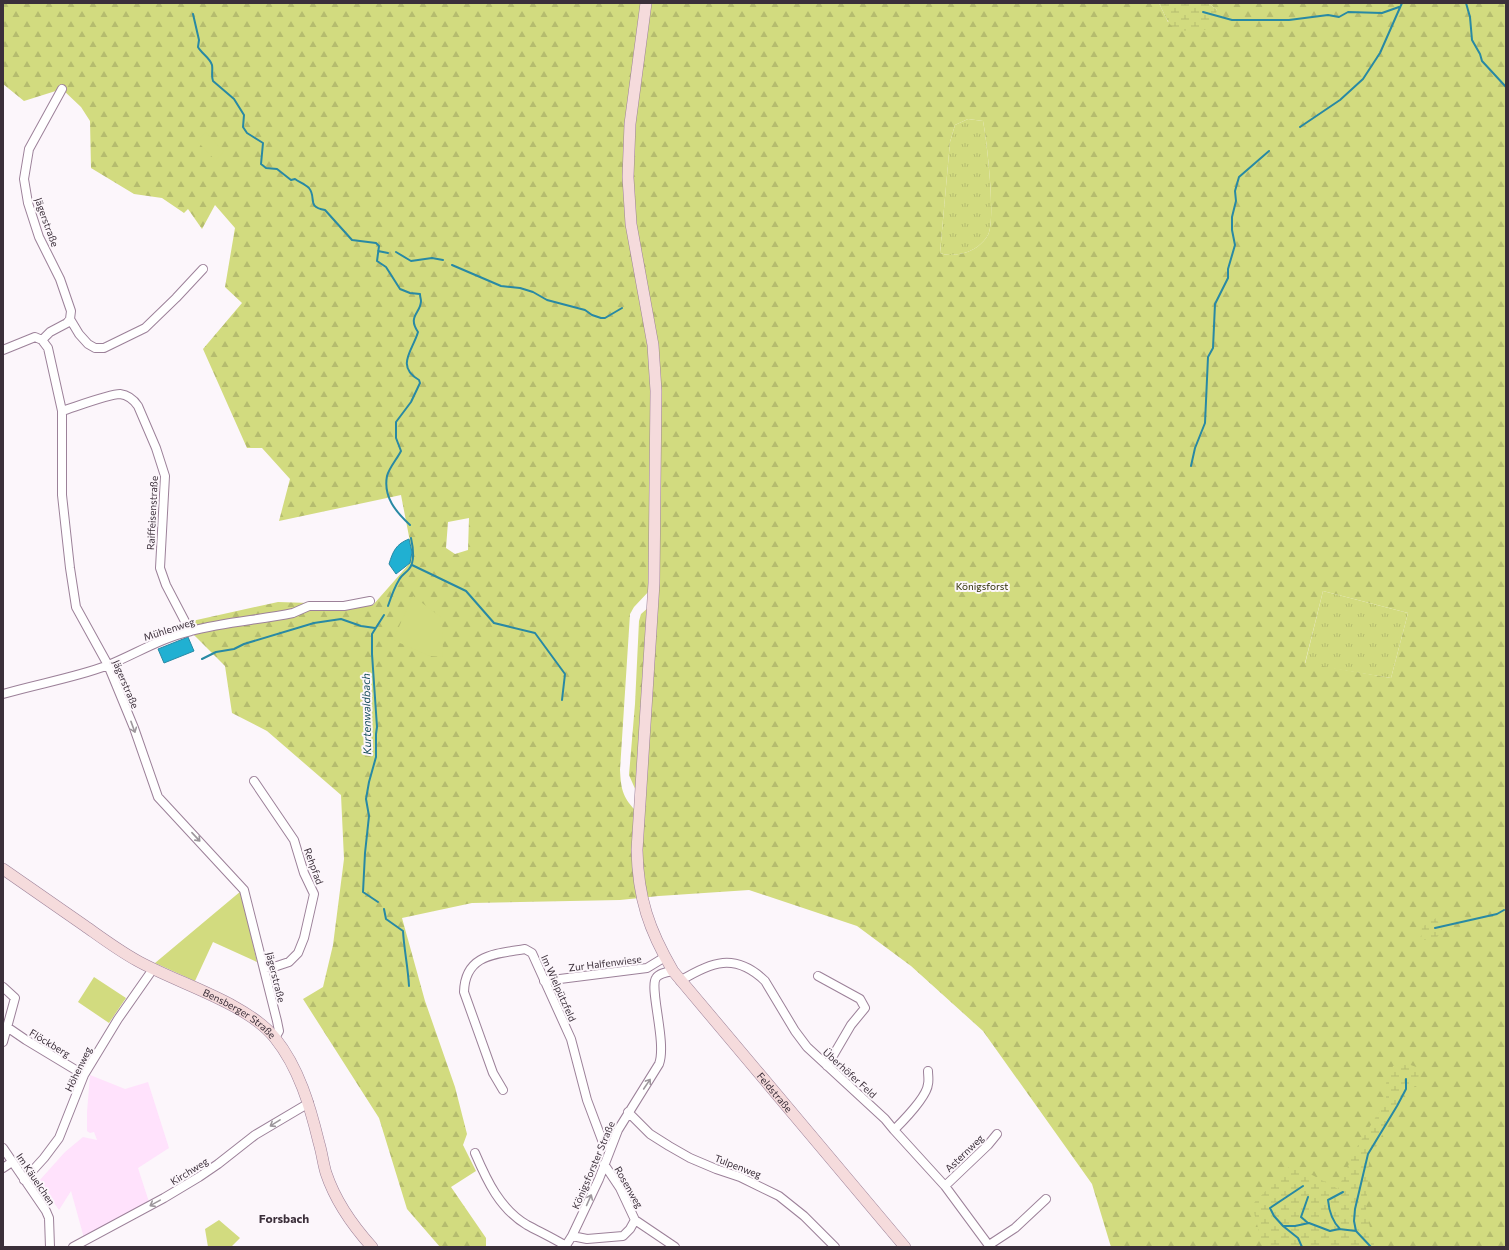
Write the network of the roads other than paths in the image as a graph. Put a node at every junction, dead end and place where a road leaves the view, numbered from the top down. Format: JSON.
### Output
{"nodes":[{"id":1,"x":646,"y":3,"type":"edge"},
{"id":2,"x":62,"y":89,"type":"dead end"},
{"id":3,"x":204,"y":269,"type":"dead end"},
{"id":4,"x":70,"y":319,"type":"junction"},
{"id":5,"x":42,"y":340,"type":"junction"},
{"id":6,"x":3,"y":350,"type":"edge"},
{"id":7,"x":62,"y":411,"type":"junction"},
{"id":8,"x":370,"y":601,"type":"dead end"},
{"id":9,"x":190,"y":631,"type":"junction"},
{"id":10,"x":108,"y":665,"type":"junction"},
{"id":11,"x":3,"y":694,"type":"edge"},
{"id":12,"x":254,"y":781,"type":"dead end"},
{"id":13,"x":3,"y":869,"type":"edge"},
{"id":14,"x":665,"y":957,"type":"junction"},
{"id":15,"x":264,"y":968,"type":"junction"},
{"id":16,"x":647,"y":968,"type":"junction"},
{"id":17,"x":153,"y":969,"type":"junction"},
{"id":18,"x":673,"y":971,"type":"junction"},
{"id":19,"x":818,"y":976,"type":"dead end"},
{"id":20,"x":654,"y":980,"type":"junction"},
{"id":21,"x":544,"y":981,"type":"junction"},
{"id":22,"x":680,"y":981,"type":"junction"},
{"id":23,"x":3,"y":987,"type":"edge"},
{"id":24,"x":7,"y":1027,"type":"junction"},
{"id":25,"x":275,"y":1038,"type":"junction"},
{"id":26,"x":3,"y":1042,"type":"edge"},
{"id":27,"x":827,"y":1066,"type":"junction"},
{"id":28,"x":928,"y":1071,"type":"dead end"},
{"id":29,"x":84,"y":1075,"type":"junction"},
{"id":30,"x":503,"y":1090,"type":"dead end"},
{"id":31,"x":309,"y":1103,"type":"junction"},
{"id":32,"x":628,"y":1112,"type":"junction"},
{"id":33,"x":894,"y":1130,"type":"junction"},
{"id":34,"x":997,"y":1134,"type":"dead end"},
{"id":35,"x":3,"y":1148,"type":"edge"},
{"id":36,"x":610,"y":1148,"type":"junction"},
{"id":37,"x":476,"y":1152,"type":"dead end"},
{"id":38,"x":12,"y":1162,"type":"junction"},
{"id":39,"x":604,"y":1164,"type":"junction"},
{"id":40,"x":3,"y":1168,"type":"edge"},
{"id":41,"x":24,"y":1180,"type":"junction"},
{"id":42,"x":945,"y":1186,"type":"junction"},
{"id":43,"x":1046,"y":1199,"type":"dead end"},
{"id":44,"x":636,"y":1220,"type":"junction"},
{"id":45,"x":572,"y":1236,"type":"junction"},
{"id":46,"x":566,"y":1246,"type":"edge"},
{"id":47,"x":989,"y":1246,"type":"edge"},
{"id":48,"x":50,"y":1247,"type":"edge"},
{"id":49,"x":73,"y":1247,"type":"edge"},
{"id":50,"x":372,"y":1247,"type":"edge"},
{"id":51,"x":675,"y":1247,"type":"edge"},
{"id":52,"x":835,"y":1247,"type":"edge"},
{"id":53,"x":905,"y":1247,"type":"edge"}],
"edges":[{"from":1,"to":14,"type":"main road","name":"Feldstraße"},
{"from":2,"to":4,"type":"street","name":"Jägerstraße"},
{"from":3,"to":4,"type":"street","name":"Jägerstraße"},
{"from":4,"to":5,"type":"street"},
{"from":5,"to":6,"type":"street"},
{"from":5,"to":7,"type":"street","name":"Jägerstraße"},
{"from":7,"to":9,"type":"street","name":"Raiffeisenstraße"},
{"from":7,"to":10,"type":"street","name":"Jägerstraße"},
{"from":8,"to":9,"type":"street","name":"Mühlenweg"},
{"from":9,"to":10,"type":"street","name":"Mühlenweg"},
{"from":10,"to":11,"type":"street","name":"Mühlenweg"},
{"from":10,"to":15,"type":"street","name":"Jägerstraße","one_way":true},
{"from":12,"to":15,"type":"street","name":"Rehpfad"},
{"from":13,"to":17,"type":"main road","name":"Bensberger Straße"},
{"from":14,"to":16,"type":"street","name":"Zur Halfenwiese"},
{"from":14,"to":18,"type":"main road","name":"Feldstraße"},
{"from":15,"to":25,"type":"street","name":"Jägerstraße"},
{"from":16,"to":20,"type":"street","name":"Königsforster Straße"},
{"from":16,"to":21,"type":"street","name":"Zur Halfenwiese"},
{"from":17,"to":25,"type":"main road","name":"Bensberger Straße"},
{"from":17,"to":29,"type":"street","name":"Höhenweg"},
{"from":18,"to":20,"type":"street"},
{"from":18,"to":22,"type":"main road","name":"Feldstraße"},
{"from":19,"to":27,"type":"street"},
{"from":32,"to":20,"type":"street","name":"Königsforster Straße","one_way":true},
{"from":21,"to":30,"type":"street","name":"Im Wielpützfeld"},
{"from":21,"to":36,"type":"street","name":"Im Wielpützfeld"},
{"from":22,"to":27,"type":"street","name":"Überhöfer Feld"},
{"from":22,"to":53,"type":"main road","name":"Feldstraße"},
{"from":23,"to":24,"type":"street"},
{"from":24,"to":26,"type":"street"},
{"from":24,"to":29,"type":"street","name":"Flöckberg"},
{"from":25,"to":31,"type":"main road","name":"Bensberger Straße"},
{"from":27,"to":33,"type":"street","name":"Überhöfer Feld"},
{"from":28,"to":33,"type":"street"},
{"from":29,"to":41,"type":"street","name":"Höhenweg"},
{"from":31,"to":49,"type":"street","name":"Kirchweg","one_way":true},
{"from":31,"to":50,"type":"main road","name":"Bensberger Straße"},
{"from":32,"to":36,"type":"street","name":"Königsforster Straße"},
{"from":32,"to":52,"type":"street","name":"Tulpenweg"},
{"from":33,"to":42,"type":"street","name":"Überhöfer Feld"},
{"from":34,"to":42,"type":"street","name":"Asternweg"},
{"from":35,"to":38,"type":"street","name":"Im Käuelchen"},
{"from":36,"to":39,"type":"street","name":"Königsforster Straße"},
{"from":37,"to":46,"type":"street"},
{"from":38,"to":40,"type":"street"},
{"from":38,"to":41,"type":"street","name":"Im Käuelchen"},
{"from":39,"to":44,"type":"street","name":"Rosenweg"},
{"from":45,"to":39,"type":"street","name":"Königsforster Straße","one_way":true},
{"from":41,"to":48,"type":"street","name":"Im Käuelchen"},
{"from":42,"to":47,"type":"street","name":"Überhöfer Feld"},
{"from":43,"to":47,"type":"street"},
{"from":44,"to":45,"type":"street","name":"Rosenweg"},
{"from":44,"to":51,"type":"street","name":"Rosenweg"},
{"from":45,"to":46,"type":"street","name":"Königsforster Straße"}]}
